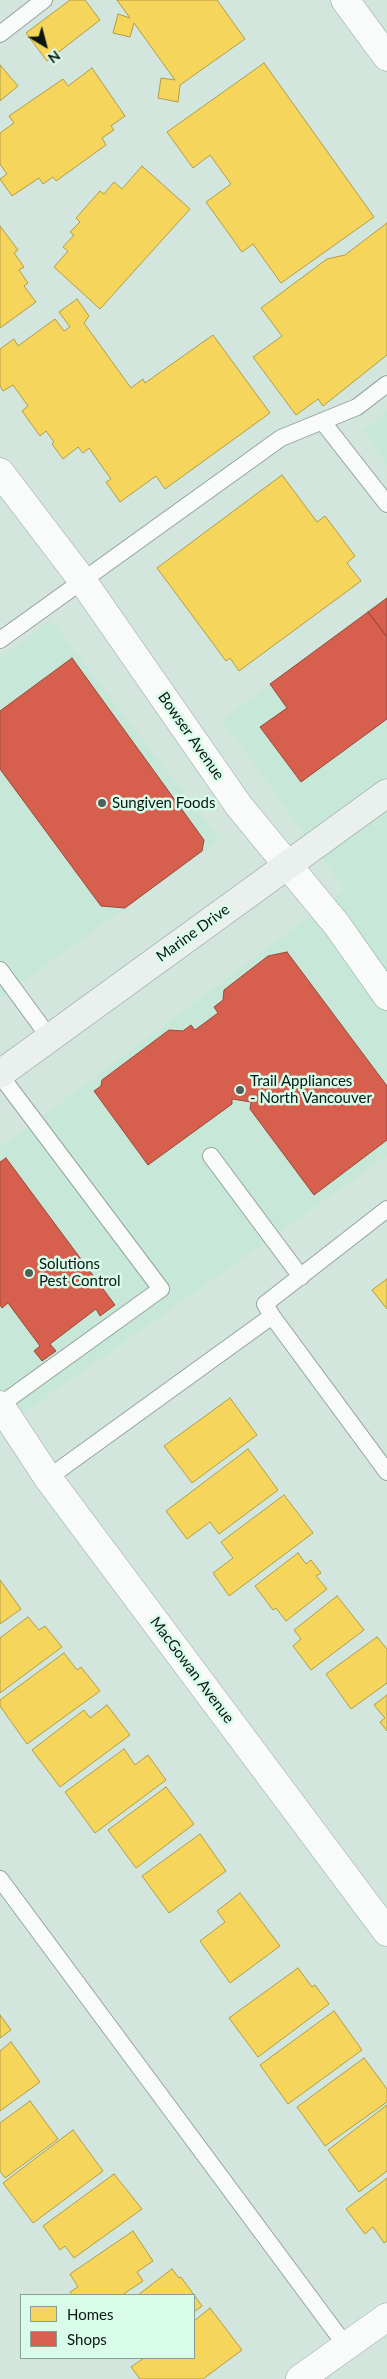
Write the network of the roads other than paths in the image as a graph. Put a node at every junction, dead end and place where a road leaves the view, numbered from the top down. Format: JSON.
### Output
{"nodes":[{"id":1,"x":44,"y":0,"type":"edge"},
{"id":2,"x":344,"y":0,"type":"edge"},
{"id":3,"x":0,"y":34,"type":"edge"},
{"id":4,"x":387,"y":57,"type":"edge"},
{"id":5,"x":387,"y":384,"type":"edge"},
{"id":6,"x":322,"y":421,"type":"junction"},
{"id":7,"x":0,"y":472,"type":"edge"},
{"id":8,"x":387,"y":504,"type":"edge"},
{"id":9,"x":82,"y":580,"type":"junction"},
{"id":10,"x":0,"y":640,"type":"edge"},
{"id":11,"x":387,"y":792,"type":"edge"},
{"id":12,"x":287,"y":865,"type":"junction"},
{"id":13,"x":0,"y":970,"type":"edge"},
{"id":14,"x":384,"y":986,"type":"edge"},
{"id":15,"x":49,"y":1037,"type":"junction"},
{"id":16,"x":0,"y":1075,"type":"edge"},
{"id":17,"x":211,"y":1156,"type":"dead end"},
{"id":18,"x":387,"y":1209,"type":"edge"},
{"id":19,"x":301,"y":1276,"type":"junction"},
{"id":20,"x":272,"y":1316,"type":"junction"},
{"id":21,"x":0,"y":1405,"type":"edge"},
{"id":22,"x":387,"y":1472,"type":"edge"},
{"id":23,"x":48,"y":1478,"type":"junction"},
{"id":24,"x":0,"y":1879,"type":"edge"},
{"id":25,"x":387,"y":1932,"type":"edge"},
{"id":26,"x":387,"y":2317,"type":"edge"},
{"id":27,"x":346,"y":2346,"type":"junction"},
{"id":28,"x":300,"y":2379,"type":"edge"}],
"edges":[{"from":1,"to":3,"type":"lane"},
{"from":2,"to":4,"type":"street"},
{"from":5,"to":6,"type":"lane"},
{"from":6,"to":8,"type":"lane"},
{"from":6,"to":9,"type":"lane"},
{"from":7,"to":9,"type":"street","name":"Bowser Avenue"},
{"from":9,"to":10,"type":"lane"},
{"from":9,"to":12,"type":"street","name":"Bowser Avenue"},
{"from":11,"to":12,"type":"main road","name":"Marine Drive"},
{"from":12,"to":14,"type":"street","name":"Bowser Avenue"},
{"from":12,"to":15,"type":"main road","name":"Marine Drive"},
{"from":13,"to":15,"type":"lane"},
{"from":15,"to":16,"type":"main road","name":"Marine Drive"},
{"from":16,"to":21,"type":"lane"},
{"from":17,"to":19,"type":"lane"},
{"from":18,"to":19,"type":"lane"},
{"from":19,"to":20,"type":"lane"},
{"from":20,"to":22,"type":"lane"},
{"from":20,"to":23,"type":"lane"},
{"from":21,"to":23,"type":"street","name":"MacGowan Avenue"},
{"from":23,"to":25,"type":"street","name":"MacGowan Avenue"},
{"from":24,"to":27,"type":"lane"},
{"from":26,"to":27,"type":"street"},
{"from":27,"to":28,"type":"street"}]}
